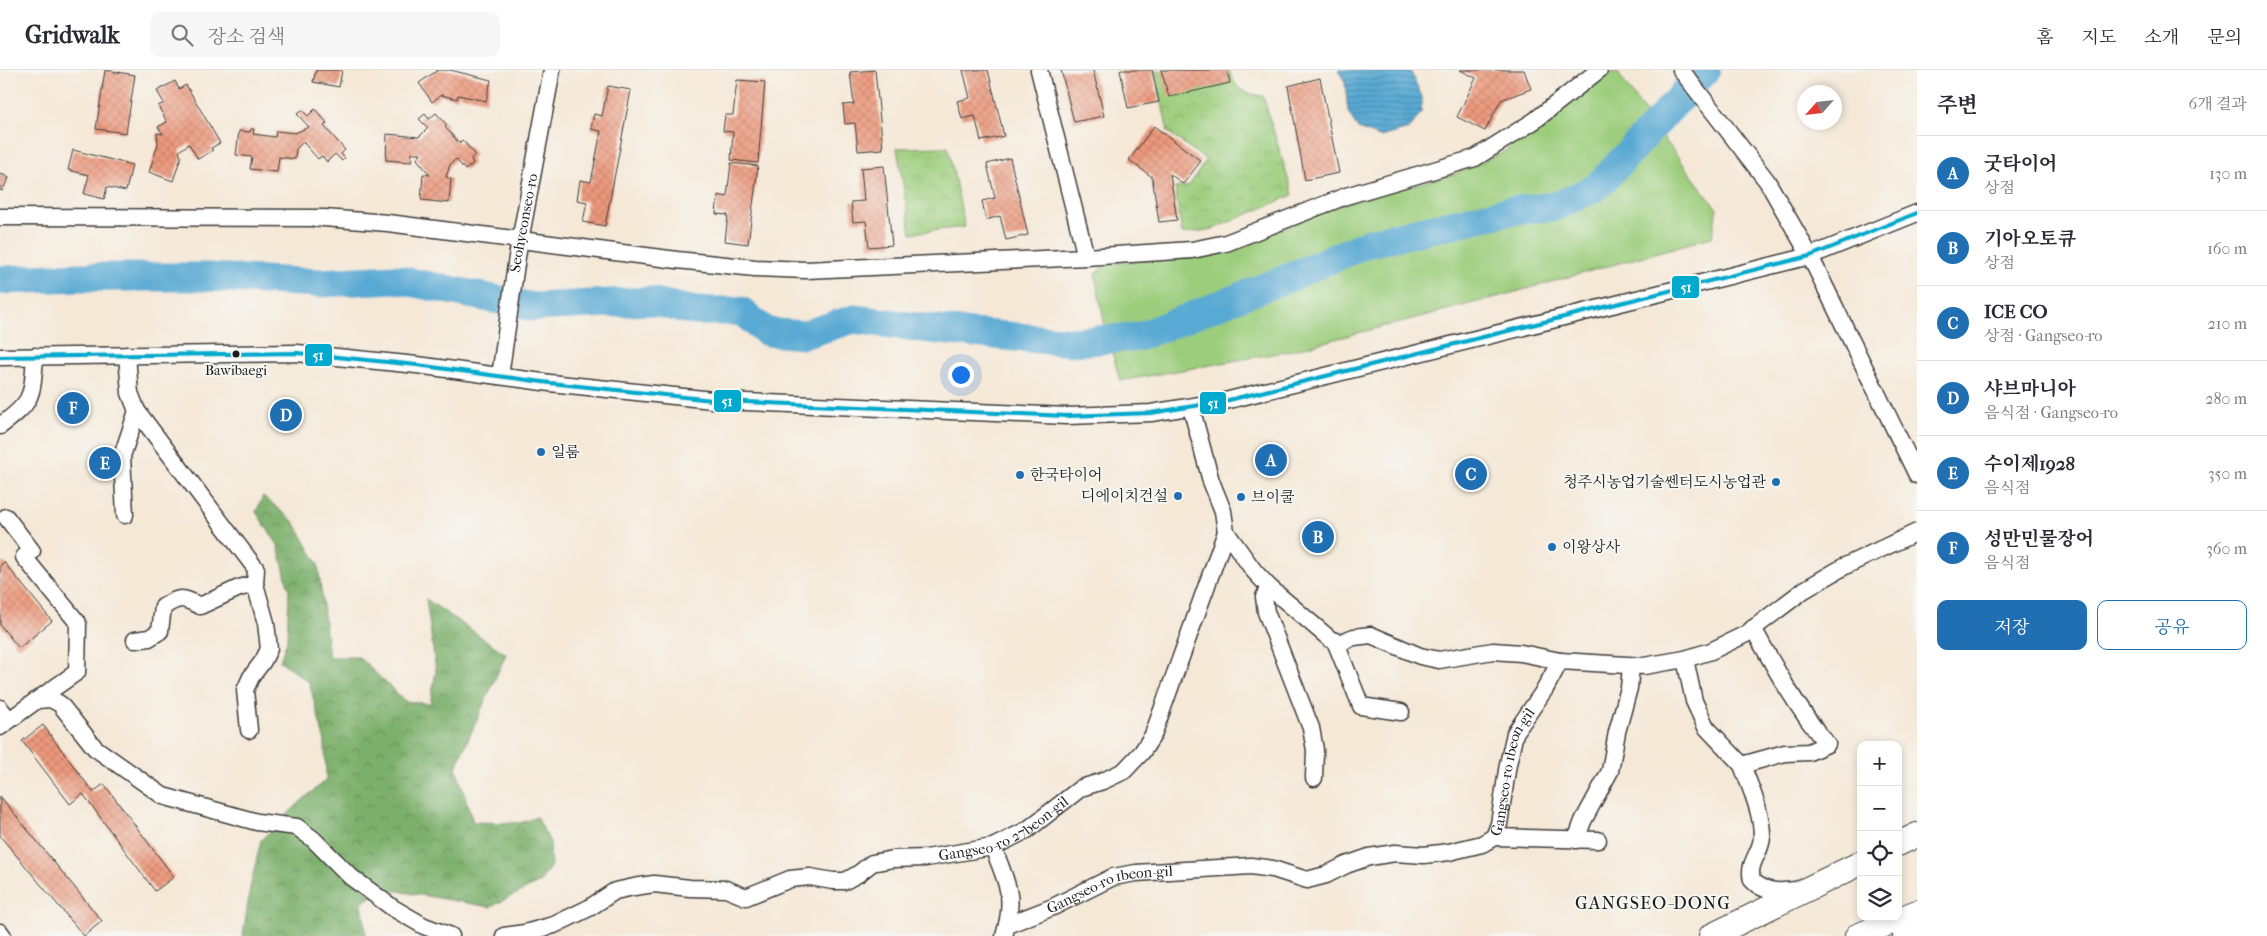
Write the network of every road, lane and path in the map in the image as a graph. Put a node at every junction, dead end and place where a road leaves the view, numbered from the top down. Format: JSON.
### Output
{"nodes":[{"id":1,"x":552,"y":70,"type":"edge"},
{"id":2,"x":1039,"y":70,"type":"edge"},
{"id":3,"x":1599,"y":70,"type":"edge"},
{"id":4,"x":1681,"y":70,"type":"edge"},
{"id":5,"x":1917,"y":213,"type":"edge"},
{"id":6,"x":0,"y":217,"type":"edge"},
{"id":7,"x":519,"y":249,"type":"junction"},
{"id":8,"x":1810,"y":256,"type":"junction"},
{"id":9,"x":1086,"y":257,"type":"junction"},
{"id":10,"x":127,"y":354,"type":"junction"},
{"id":11,"x":35,"y":356,"type":"junction"},
{"id":12,"x":0,"y":357,"type":"edge"},
{"id":13,"x":500,"y":376,"type":"junction"},
{"id":14,"x":1191,"y":406,"type":"junction"},
{"id":15,"x":137,"y":411,"type":"junction"},
{"id":16,"x":0,"y":426,"type":"edge"},
{"id":17,"x":1917,"y":476,"type":"edge"},
{"id":18,"x":125,"y":515,"type":"dead end"},
{"id":19,"x":6,"y":517,"type":"dead end"},
{"id":20,"x":1226,"y":532,"type":"junction"},
{"id":21,"x":1917,"y":532,"type":"edge"},
{"id":22,"x":255,"y":584,"type":"junction"},
{"id":23,"x":1269,"y":588,"type":"junction"},
{"id":24,"x":1753,"y":628,"type":"junction"},
{"id":25,"x":135,"y":640,"type":"dead end"},
{"id":26,"x":1335,"y":641,"type":"junction"},
{"id":27,"x":1686,"y":659,"type":"junction"},
{"id":28,"x":1560,"y":661,"type":"junction"},
{"id":29,"x":1631,"y":667,"type":"junction"},
{"id":30,"x":37,"y":700,"type":"junction"},
{"id":31,"x":1401,"y":712,"type":"dead end"},
{"id":32,"x":3,"y":718,"type":"edge"},
{"id":33,"x":249,"y":730,"type":"dead end"},
{"id":34,"x":1742,"y":765,"type":"junction"},
{"id":35,"x":1314,"y":778,"type":"dead end"},
{"id":36,"x":1917,"y":834,"type":"edge"},
{"id":37,"x":1494,"y":837,"type":"junction"},
{"id":38,"x":1576,"y":840,"type":"junction"},
{"id":39,"x":1598,"y":840,"type":"dead end"},
{"id":40,"x":1902,"y":842,"type":"edge"},
{"id":41,"x":993,"y":847,"type":"junction"},
{"id":42,"x":1857,"y":865,"type":"edge"},
{"id":43,"x":1829,"y":879,"type":"junction"},
{"id":44,"x":1917,"y":912,"type":"edge"},
{"id":45,"x":1006,"y":930,"type":"edge"},
{"id":46,"x":1917,"y":931,"type":"edge"},
{"id":47,"x":0,"y":932,"type":"edge"},
{"id":48,"x":3,"y":936,"type":"edge"},
{"id":49,"x":451,"y":936,"type":"edge"},
{"id":50,"x":504,"y":936,"type":"edge"},
{"id":51,"x":1711,"y":936,"type":"edge"},
{"id":52,"x":1857,"y":936,"type":"edge"},
{"id":53,"x":1905,"y":936,"type":"edge"}],
"edges":[{"from":1,"to":7,"type":"street","name":"Seohyeonseo-ro"},
{"from":2,"to":9,"type":"street"},
{"from":3,"to":9,"type":"street"},
{"from":4,"to":8,"type":"street"},
{"from":5,"to":8,"type":"street"},
{"from":6,"to":7,"type":"street"},
{"from":7,"to":9,"type":"street"},
{"from":7,"to":13,"type":"street","name":"Seohyeonseo-ro"},
{"from":8,"to":14,"type":"street"},
{"from":8,"to":17,"type":"street"},
{"from":10,"to":11,"type":"street"},
{"from":10,"to":13,"type":"street"},
{"from":10,"to":15,"type":"street"},
{"from":11,"to":12,"type":"street"},
{"from":11,"to":16,"type":"street"},
{"from":13,"to":14,"type":"street"},
{"from":14,"to":20,"type":"street"},
{"from":15,"to":18,"type":"street"},
{"from":15,"to":22,"type":"street"},
{"from":19,"to":30,"type":"street"},
{"from":20,"to":23,"type":"street"},
{"from":20,"to":41,"type":"street","name":"Gangseo-ro 27beon-gil"},
{"from":21,"to":24,"type":"street"},
{"from":22,"to":25,"type":"street"},
{"from":22,"to":33,"type":"street"},
{"from":23,"to":26,"type":"street"},
{"from":23,"to":35,"type":"street"},
{"from":24,"to":27,"type":"street"},
{"from":24,"to":34,"type":"street"},
{"from":26,"to":28,"type":"street"},
{"from":26,"to":31,"type":"street"},
{"from":27,"to":29,"type":"street"},
{"from":27,"to":34,"type":"street"},
{"from":28,"to":29,"type":"street"},
{"from":28,"to":37,"type":"street","name":"Gangseo-ro 1beon-gil"},
{"from":29,"to":38,"type":"street"},
{"from":30,"to":32,"type":"street"},
{"from":30,"to":49,"type":"street"},
{"from":34,"to":43,"type":"street"},
{"from":36,"to":40,"type":"highway"},
{"from":37,"to":38,"type":"street"},
{"from":37,"to":45,"type":"street","name":"Gangseo-ro 1beon-gil"},
{"from":38,"to":39,"type":"street"},
{"from":41,"to":45,"type":"street"},
{"from":41,"to":50,"type":"street","name":"Gangseo-ro 27beon-gil"},
{"from":42,"to":43,"type":"highway"},
{"from":43,"to":51,"type":"highway"},
{"from":44,"to":52,"type":"highway"},
{"from":46,"to":53,"type":"highway"},
{"from":47,"to":48,"type":"street"}]}
